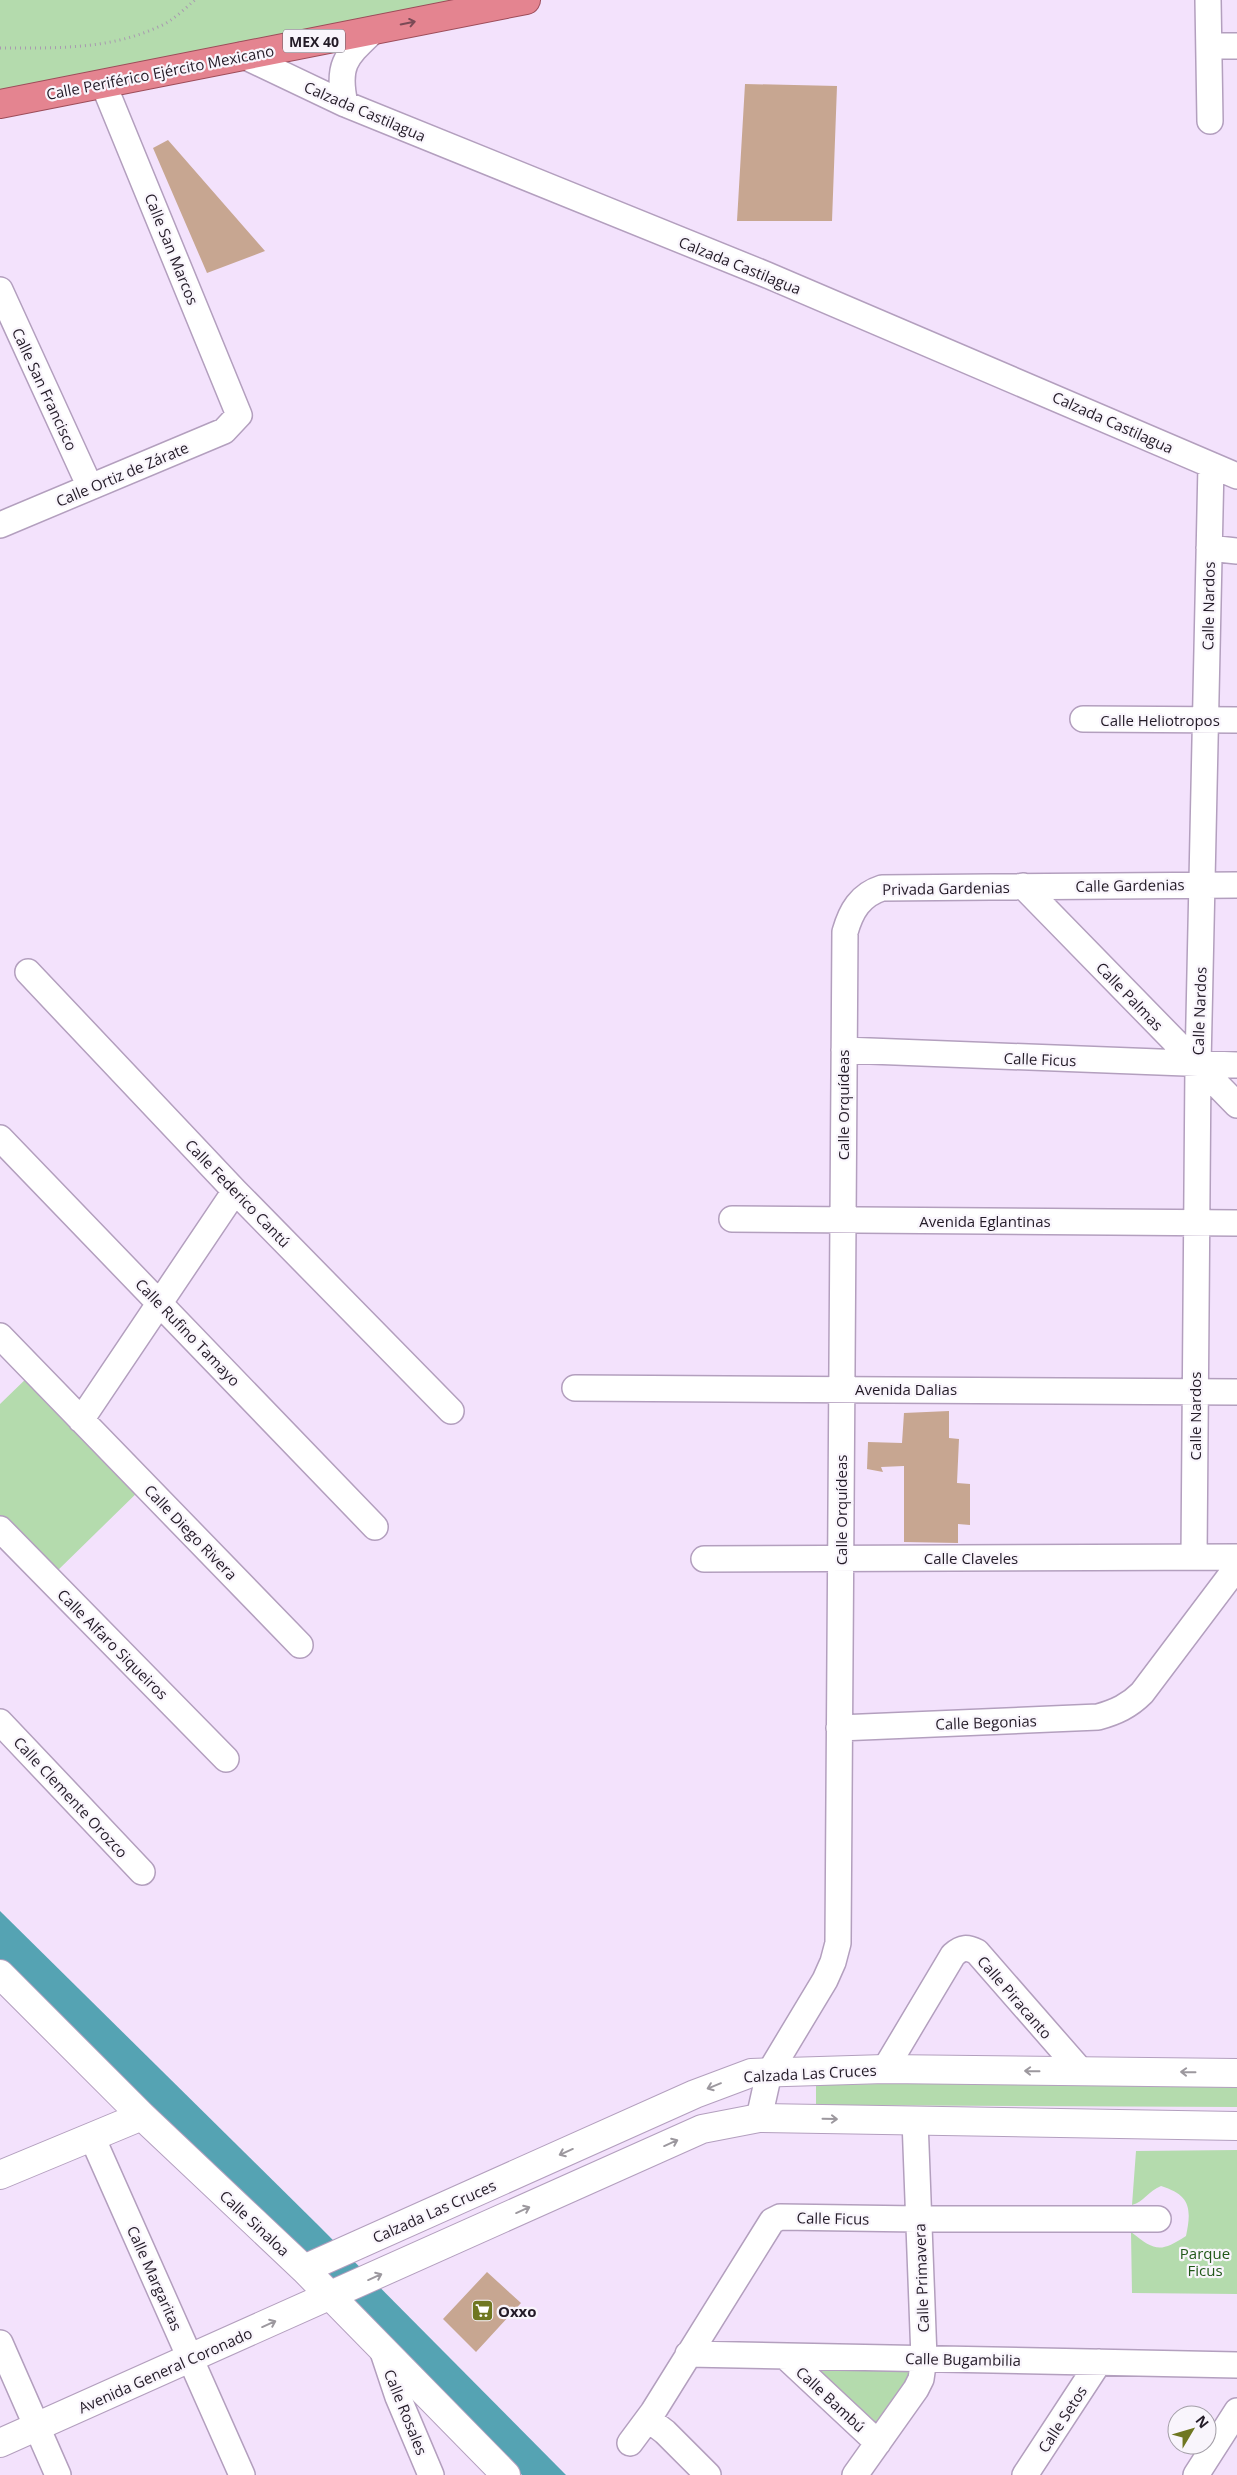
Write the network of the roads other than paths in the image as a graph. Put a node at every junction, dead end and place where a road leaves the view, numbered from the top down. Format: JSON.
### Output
{"nodes":[{"id":1,"x":526,"y":0,"type":"edge"},
{"id":2,"x":1208,"y":0,"type":"edge"},
{"id":3,"x":375,"y":29,"type":"junction"},
{"id":4,"x":1209,"y":46,"type":"junction"},
{"id":5,"x":1237,"y":46,"type":"edge"},
{"id":6,"x":242,"y":55,"type":"junction"},
{"id":7,"x":103,"y":83,"type":"junction"},
{"id":8,"x":0,"y":104,"type":"edge"},
{"id":9,"x":345,"y":104,"type":"junction"},
{"id":10,"x":1210,"y":121,"type":"dead end"},
{"id":11,"x":0,"y":290,"type":"edge"},
{"id":12,"x":239,"y":415,"type":"joint"},
{"id":13,"x":1211,"y":465,"type":"junction"},
{"id":14,"x":1237,"y":476,"type":"edge"},
{"id":15,"x":90,"y":487,"type":"junction"},
{"id":16,"x":0,"y":525,"type":"edge"},
{"id":17,"x":1209,"y":548,"type":"junction"},
{"id":18,"x":1237,"y":551,"type":"edge"},
{"id":19,"x":1083,"y":719,"type":"dead end"},
{"id":20,"x":1206,"y":720,"type":"junction"},
{"id":21,"x":1237,"y":720,"type":"edge"},
{"id":22,"x":1202,"y":885,"type":"junction"},
{"id":23,"x":1237,"y":885,"type":"edge"},
{"id":24,"x":1023,"y":886,"type":"junction"},
{"id":25,"x":869,"y":892,"type":"joint"},
{"id":26,"x":28,"y":972,"type":"dead end"},
{"id":27,"x":844,"y":1050,"type":"junction"},
{"id":28,"x":1198,"y":1065,"type":"junction"},
{"id":29,"x":1237,"y":1065,"type":"edge"},
{"id":30,"x":1237,"y":1104,"type":"edge"},
{"id":31,"x":0,"y":1138,"type":"edge"},
{"id":32,"x":235,"y":1191,"type":"junction"},
{"id":33,"x":732,"y":1219,"type":"dead end"},
{"id":34,"x":842,"y":1220,"type":"junction"},
{"id":35,"x":1196,"y":1223,"type":"junction"},
{"id":36,"x":1237,"y":1223,"type":"edge"},
{"id":37,"x":160,"y":1302,"type":"junction"},
{"id":38,"x":0,"y":1336,"type":"edge"},
{"id":39,"x":575,"y":1388,"type":"dead end"},
{"id":40,"x":841,"y":1389,"type":"junction"},
{"id":41,"x":1195,"y":1391,"type":"junction"},
{"id":42,"x":1237,"y":1392,"type":"edge"},
{"id":43,"x":451,"y":1411,"type":"dead end"},
{"id":44,"x":82,"y":1420,"type":"junction"},
{"id":45,"x":375,"y":1527,"type":"dead end"},
{"id":46,"x":2,"y":1535,"type":"edge"},
{"id":47,"x":1194,"y":1557,"type":"junction"},
{"id":48,"x":1237,"y":1557,"type":"edge"},
{"id":49,"x":840,"y":1558,"type":"junction"},
{"id":50,"x":704,"y":1559,"type":"dead end"},
{"id":51,"x":1237,"y":1567,"type":"edge"},
{"id":52,"x":300,"y":1645,"type":"dead end"},
{"id":53,"x":0,"y":1722,"type":"edge"},
{"id":54,"x":839,"y":1728,"type":"junction"},
{"id":55,"x":226,"y":1759,"type":"dead end"},
{"id":56,"x":142,"y":1872,"type":"dead end"},
{"id":57,"x":0,"y":1974,"type":"edge"},
{"id":58,"x":885,"y":2069,"type":"junction"},
{"id":59,"x":1081,"y":2071,"type":"junction"},
{"id":60,"x":768,"y":2073,"type":"junction"},
{"id":61,"x":1237,"y":2073,"type":"edge"},
{"id":62,"x":142,"y":2116,"type":"junction"},
{"id":63,"x":759,"y":2118,"type":"junction"},
{"id":64,"x":915,"y":2120,"type":"junction"},
{"id":65,"x":1237,"y":2126,"type":"edge"},
{"id":66,"x":92,"y":2137,"type":"junction"},
{"id":67,"x":0,"y":2175,"type":"edge"},
{"id":68,"x":1158,"y":2219,"type":"dead end"},
{"id":69,"x":918,"y":2220,"type":"junction"},
{"id":70,"x":304,"y":2270,"type":"junction"},
{"id":71,"x":330,"y":2297,"type":"junction"},
{"id":72,"x":0,"y":2343,"type":"edge"},
{"id":73,"x":382,"y":2349,"type":"junction"},
{"id":74,"x":688,"y":2354,"type":"junction"},
{"id":75,"x":785,"y":2356,"type":"junction"},
{"id":76,"x":924,"y":2358,"type":"junction"},
{"id":77,"x":190,"y":2359,"type":"junction"},
{"id":78,"x":1099,"y":2362,"type":"junction"},
{"id":79,"x":1237,"y":2365,"type":"edge"},
{"id":80,"x":1237,"y":2411,"type":"edge"},
{"id":81,"x":648,"y":2419,"type":"junction"},
{"id":82,"x":37,"y":2427,"type":"junction"},
{"id":83,"x":0,"y":2443,"type":"edge"},
{"id":84,"x":630,"y":2443,"type":"dead end"},
{"id":85,"x":878,"y":2443,"type":"junction"},
{"id":86,"x":58,"y":2475,"type":"edge"},
{"id":87,"x":242,"y":2475,"type":"edge"},
{"id":88,"x":431,"y":2475,"type":"edge"},
{"id":89,"x":506,"y":2475,"type":"edge"},
{"id":90,"x":708,"y":2475,"type":"edge"},
{"id":91,"x":855,"y":2475,"type":"edge"},
{"id":92,"x":1025,"y":2475,"type":"edge"},
{"id":93,"x":1196,"y":2475,"type":"edge"}],
"edges":[{"from":3,"to":1,"type":"highway","name":"Calle Periférico Ejército Mexicano","number":"MEX 40","one_way":true},
{"from":2,"to":4,"type":"street"},
{"from":3,"to":6,"type":"highway","name":"Calle Periférico Ejército Mexicano","number":"MEX 40"},
{"from":3,"to":9,"type":"street"},
{"from":4,"to":5,"type":"street"},
{"from":4,"to":10,"type":"street"},
{"from":6,"to":7,"type":"highway","name":"Calle Periférico Ejército Mexicano","number":"MEX 40"},
{"from":6,"to":9,"type":"street","name":"Calzada Castilagua"},
{"from":7,"to":8,"type":"highway","name":"Calle Periférico Ejército Mexicano","number":"MEX 40"},
{"from":7,"to":12,"type":"street","name":"Calle San Marcos"},
{"from":9,"to":13,"type":"street","name":"Calzada Castilagua"},
{"from":11,"to":15,"type":"street","name":"Calle San Francisco"},
{"from":12,"to":15,"type":"street","name":"Calle Ortiz de Zárate"},
{"from":13,"to":14,"type":"street","name":"Calzada Castilagua"},
{"from":13,"to":17,"type":"street","name":"Calle Nardos"},
{"from":15,"to":16,"type":"street","name":"Calle Ortiz de Zárate"},
{"from":17,"to":18,"type":"street"},
{"from":17,"to":20,"type":"street","name":"Calle Nardos"},
{"from":19,"to":20,"type":"street","name":"Calle Heliotropos"},
{"from":20,"to":21,"type":"street","name":"Calle Heliotropos"},
{"from":20,"to":22,"type":"street","name":"Calle Nardos"},
{"from":22,"to":23,"type":"street","name":"Calle Gardenias"},
{"from":22,"to":24,"type":"street","name":"Calle Gardenias"},
{"from":22,"to":28,"type":"street","name":"Calle Nardos"},
{"from":24,"to":25,"type":"street","name":"Privada Gardenias"},
{"from":24,"to":28,"type":"street","name":"Calle Palmas"},
{"from":25,"to":27,"type":"street","name":"Calle Orquídeas"},
{"from":26,"to":32,"type":"street","name":"Calle Federico Cantú"},
{"from":27,"to":28,"type":"street","name":"Calle Ficus"},
{"from":27,"to":34,"type":"street","name":"Calle Orquídeas"},
{"from":28,"to":29,"type":"street","name":"Calle Ficus"},
{"from":28,"to":30,"type":"street","name":"Calle Palmas"},
{"from":28,"to":35,"type":"street","name":"Calle Nardos"},
{"from":31,"to":37,"type":"street","name":"Calle Rufino Tamayo"},
{"from":32,"to":37,"type":"street"},
{"from":32,"to":43,"type":"street","name":"Calle Federico Cantú"},
{"from":33,"to":34,"type":"street","name":"Avenida Eglantinas"},
{"from":34,"to":35,"type":"street","name":"Avenida Eglantinas"},
{"from":34,"to":40,"type":"street","name":"Calle Orquídeas"},
{"from":35,"to":36,"type":"street","name":"Avenida Eglantinas"},
{"from":35,"to":41,"type":"street","name":"Calle Nardos"},
{"from":37,"to":44,"type":"street"},
{"from":37,"to":45,"type":"street","name":"Calle Rufino Tamayo"},
{"from":38,"to":44,"type":"street","name":"Calle Diego Rivera"},
{"from":39,"to":40,"type":"street","name":"Avenida Dalias"},
{"from":40,"to":41,"type":"street","name":"Avenida Dalias"},
{"from":40,"to":49,"type":"street","name":"Calle Orquídeas"},
{"from":41,"to":42,"type":"street","name":"Avenida Dalias"},
{"from":41,"to":47,"type":"street","name":"Calle Nardos"},
{"from":44,"to":52,"type":"street","name":"Calle Diego Rivera"},
{"from":46,"to":55,"type":"street","name":"Calle Alfaro Siqueiros"},
{"from":47,"to":48,"type":"street","name":"Calle Claveles"},
{"from":47,"to":49,"type":"street","name":"Calle Claveles"},
{"from":49,"to":50,"type":"street","name":"Calle Claveles"},
{"from":49,"to":54,"type":"street","name":"Calle Orquídeas"},
{"from":51,"to":54,"type":"street","name":"Calle Begonias"},
{"from":53,"to":56,"type":"street","name":"Calle Clemente Orozco"},
{"from":54,"to":60,"type":"street","name":"Calle Orquídeas"},
{"from":57,"to":62,"type":"street","name":"Calle Sinaloa"},
{"from":59,"to":58,"type":"street","name":"Calzada Las Cruces","one_way":true},
{"from":58,"to":59,"type":"street","name":"Calle Piracanto"},
{"from":58,"to":60,"type":"street","name":"Calzada Las Cruces"},
{"from":61,"to":59,"type":"street","name":"Calzada Las Cruces","one_way":true},
{"from":60,"to":63,"type":"street","name":"Calle Orquídeas"},
{"from":60,"to":70,"type":"street","name":"Calzada Las Cruces","one_way":true},
{"from":62,"to":66,"type":"street"},
{"from":62,"to":70,"type":"street","name":"Calle Sinaloa"},
{"from":63,"to":64,"type":"street","one_way":true},
{"from":71,"to":63,"type":"street","one_way":true},
{"from":64,"to":65,"type":"street"},
{"from":64,"to":69,"type":"street","name":"Calle Primavera"},
{"from":66,"to":67,"type":"street"},
{"from":66,"to":77,"type":"street","name":"Calle Margaritas"},
{"from":68,"to":69,"type":"street","name":"Calle Ficus"},
{"from":69,"to":74,"type":"street","name":"Calle Ficus"},
{"from":69,"to":76,"type":"street","name":"Calle Primavera"},
{"from":70,"to":71,"type":"street","name":"Calle Sinaloa"},
{"from":71,"to":73,"type":"street","name":"Calle Sinaloa"},
{"from":77,"to":71,"type":"street","name":"Avenida General Coronado","one_way":true},
{"from":72,"to":82,"type":"street"},
{"from":73,"to":88,"type":"street","name":"Calle Rosales"},
{"from":73,"to":89,"type":"street","name":"Calle Sinaloa"},
{"from":74,"to":75,"type":"street","name":"Calle Bugambilia"},
{"from":74,"to":81,"type":"street","name":"Calle Ficus"},
{"from":75,"to":76,"type":"street","name":"Calle Bugambilia"},
{"from":75,"to":85,"type":"street","name":"Calle Bambú"},
{"from":76,"to":78,"type":"street","name":"Calle Bugambilia"},
{"from":76,"to":85,"type":"street","name":"Calle Primavera"},
{"from":77,"to":82,"type":"street","name":"Avenida General Coronado"},
{"from":77,"to":87,"type":"street","name":"Calle Margaritas"},
{"from":78,"to":79,"type":"street","name":"Calle Bugambilia"},
{"from":78,"to":92,"type":"street","name":"Calle Setos"},
{"from":80,"to":93,"type":"street"},
{"from":81,"to":84,"type":"street","name":"Calle Ficus"},
{"from":81,"to":90,"type":"street"},
{"from":82,"to":83,"type":"street","name":"Avenida General Coronado"},
{"from":82,"to":86,"type":"street"},
{"from":85,"to":91,"type":"street","name":"Calle Primavera"}]}
